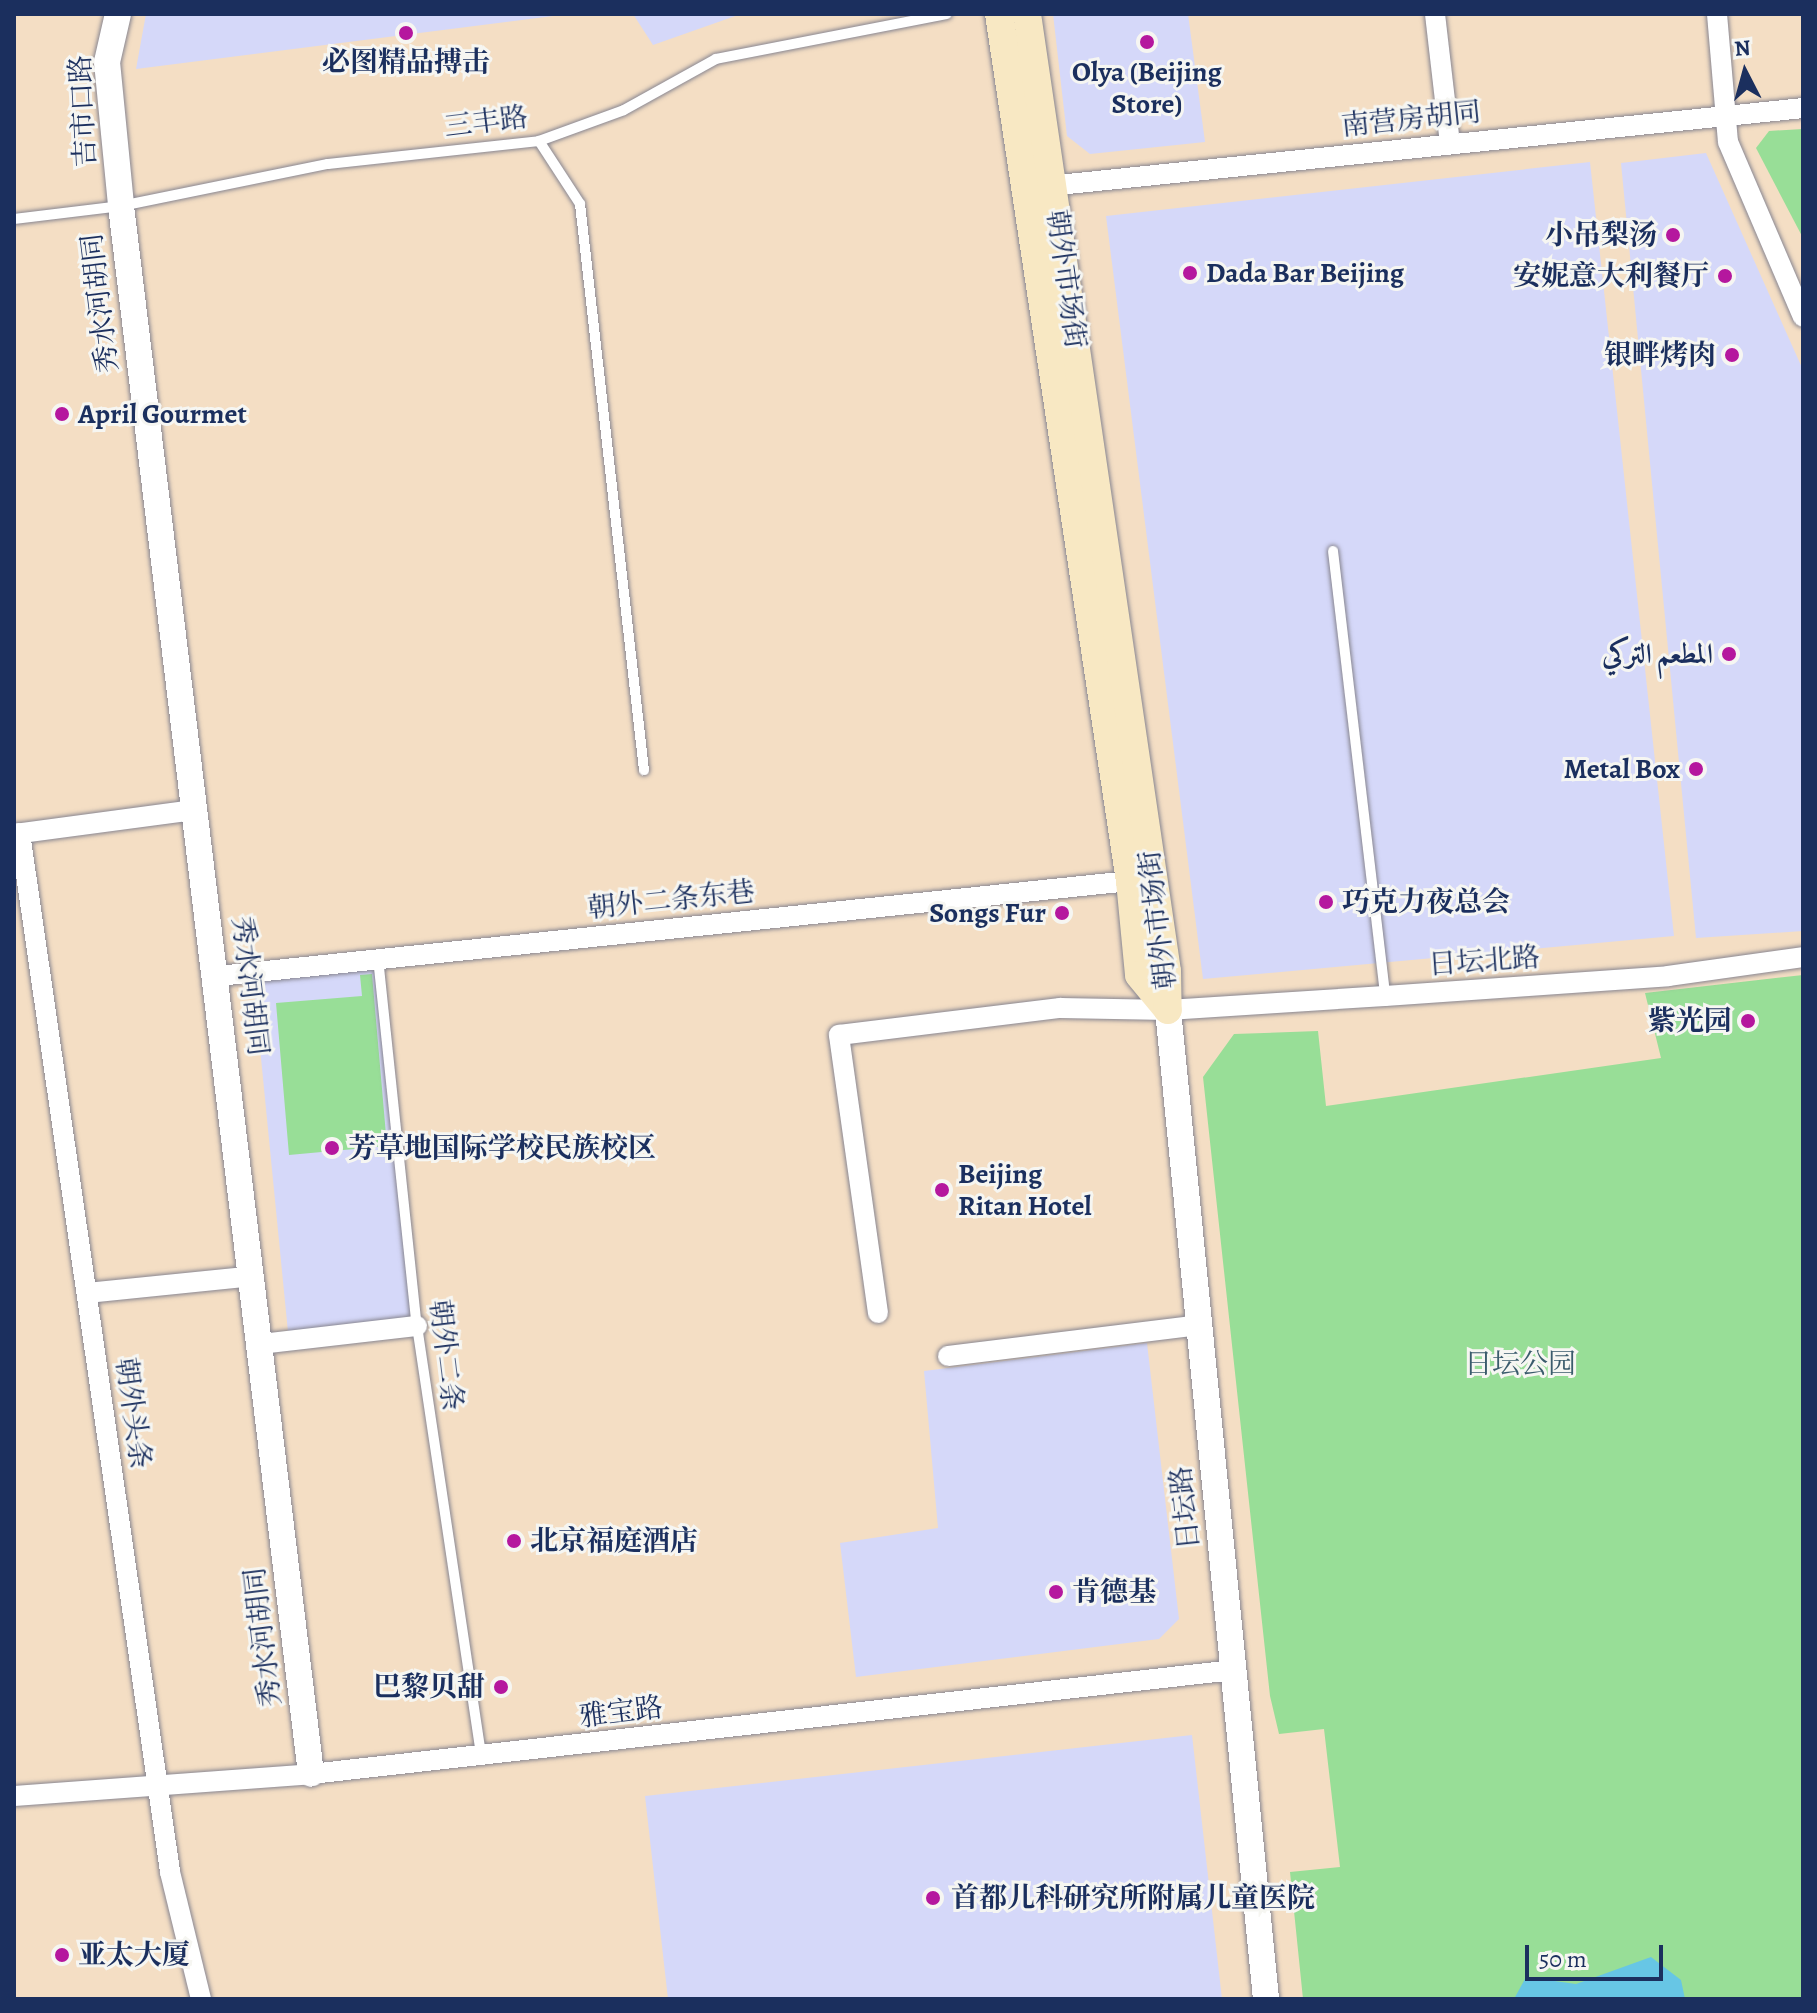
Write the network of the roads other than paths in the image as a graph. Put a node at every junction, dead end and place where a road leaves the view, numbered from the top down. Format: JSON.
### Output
{"nodes":[{"id":1,"x":118,"y":14,"type":"edge"},
{"id":2,"x":947,"y":14,"type":"edge"},
{"id":3,"x":999,"y":14,"type":"edge"},
{"id":4,"x":1027,"y":14,"type":"edge"},
{"id":5,"x":1435,"y":14,"type":"edge"},
{"id":6,"x":1717,"y":14,"type":"edge"},
{"id":7,"x":1803,"y":108,"type":"edge"},
{"id":8,"x":1727,"y":113,"type":"junction"},
{"id":9,"x":539,"y":141,"type":"junction"},
{"id":10,"x":1450,"y":143,"type":"junction"},
{"id":11,"x":1039,"y":187,"type":"junction"},
{"id":12,"x":121,"y":206,"type":"junction"},
{"id":13,"x":14,"y":219,"type":"edge"},
{"id":14,"x":1803,"y":317,"type":"edge"},
{"id":15,"x":1333,"y":551,"type":"dead end"},
{"id":16,"x":644,"y":770,"type":"dead end"},
{"id":17,"x":193,"y":810,"type":"junction"},
{"id":18,"x":17,"y":834,"type":"edge"},
{"id":19,"x":1130,"y":881,"type":"junction"},
{"id":20,"x":1803,"y":957,"type":"edge"},
{"id":21,"x":378,"y":958,"type":"junction"},
{"id":22,"x":218,"y":976,"type":"junction"},
{"id":23,"x":1385,"y":996,"type":"junction"},
{"id":24,"x":1168,"y":1010,"type":"junction"},
{"id":25,"x":253,"y":1276,"type":"junction"},
{"id":26,"x":87,"y":1293,"type":"junction"},
{"id":27,"x":878,"y":1313,"type":"dead end"},
{"id":28,"x":1199,"y":1325,"type":"junction"},
{"id":29,"x":417,"y":1326,"type":"junction"},
{"id":30,"x":261,"y":1344,"type":"junction"},
{"id":31,"x":948,"y":1356,"type":"dead end"},
{"id":32,"x":1234,"y":1670,"type":"junction"},
{"id":33,"x":481,"y":1756,"type":"junction"},
{"id":34,"x":311,"y":1774,"type":"junction"},
{"id":35,"x":160,"y":1786,"type":"junction"},
{"id":36,"x":14,"y":1796,"type":"edge"},
{"id":37,"x":201,"y":1999,"type":"edge"},
{"id":38,"x":1266,"y":1999,"type":"edge"}],
"edges":[{"from":1,"to":12,"type":"street","name":"吉市口路"},
{"from":2,"to":9,"type":"lane","name":"三丰路"},
{"from":3,"to":11,"type":"main road","name":"朝外市场街"},
{"from":4,"to":11,"type":"main road","name":"朝外市场街"},
{"from":5,"to":10,"type":"street"},
{"from":6,"to":8,"type":"street"},
{"from":7,"to":8,"type":"street","name":"南营房胡同"},
{"from":8,"to":10,"type":"street","name":"南营房胡同"},
{"from":8,"to":14,"type":"street"},
{"from":9,"to":12,"type":"lane","name":"三丰路"},
{"from":9,"to":16,"type":"lane"},
{"from":10,"to":11,"type":"street","name":"南营房胡同"},
{"from":11,"to":19,"type":"main road","name":"朝外市场街"},
{"from":11,"to":24,"type":"main road","name":"朝外市场街"},
{"from":12,"to":13,"type":"lane","name":"三丰路"},
{"from":12,"to":17,"type":"street","name":"秀水河胡同"},
{"from":15,"to":23,"type":"lane"},
{"from":17,"to":18,"type":"street"},
{"from":17,"to":22,"type":"street","name":"秀水河胡同"},
{"from":18,"to":26,"type":"street","name":"朝外头条"},
{"from":19,"to":21,"type":"street","name":"朝外二条东巷"},
{"from":19,"to":24,"type":"main road","name":"朝外市场街"},
{"from":20,"to":23,"type":"street","name":"日坛北路"},
{"from":21,"to":22,"type":"street","name":"朝外二条东巷"},
{"from":21,"to":29,"type":"lane","name":"朝外二条"},
{"from":22,"to":25,"type":"street","name":"秀水河胡同"},
{"from":23,"to":24,"type":"street","name":"日坛北路"},
{"from":24,"to":27,"type":"street","name":"日坛北路"},
{"from":24,"to":28,"type":"street","name":"日坛路"},
{"from":25,"to":26,"type":"street"},
{"from":25,"to":30,"type":"street","name":"秀水河胡同"},
{"from":26,"to":35,"type":"street","name":"朝外头条"},
{"from":28,"to":31,"type":"street"},
{"from":28,"to":32,"type":"street","name":"日坛路"},
{"from":29,"to":30,"type":"street"},
{"from":29,"to":33,"type":"lane","name":"朝外二条"},
{"from":30,"to":34,"type":"street","name":"秀水河胡同"},
{"from":32,"to":33,"type":"street","name":"雅宝路"},
{"from":32,"to":38,"type":"street","name":"日坛路"},
{"from":33,"to":34,"type":"street","name":"雅宝路"},
{"from":34,"to":35,"type":"street","name":"雅宝路"},
{"from":35,"to":36,"type":"street","name":"雅宝路"},
{"from":35,"to":37,"type":"street","name":"朝外头条"}]}
